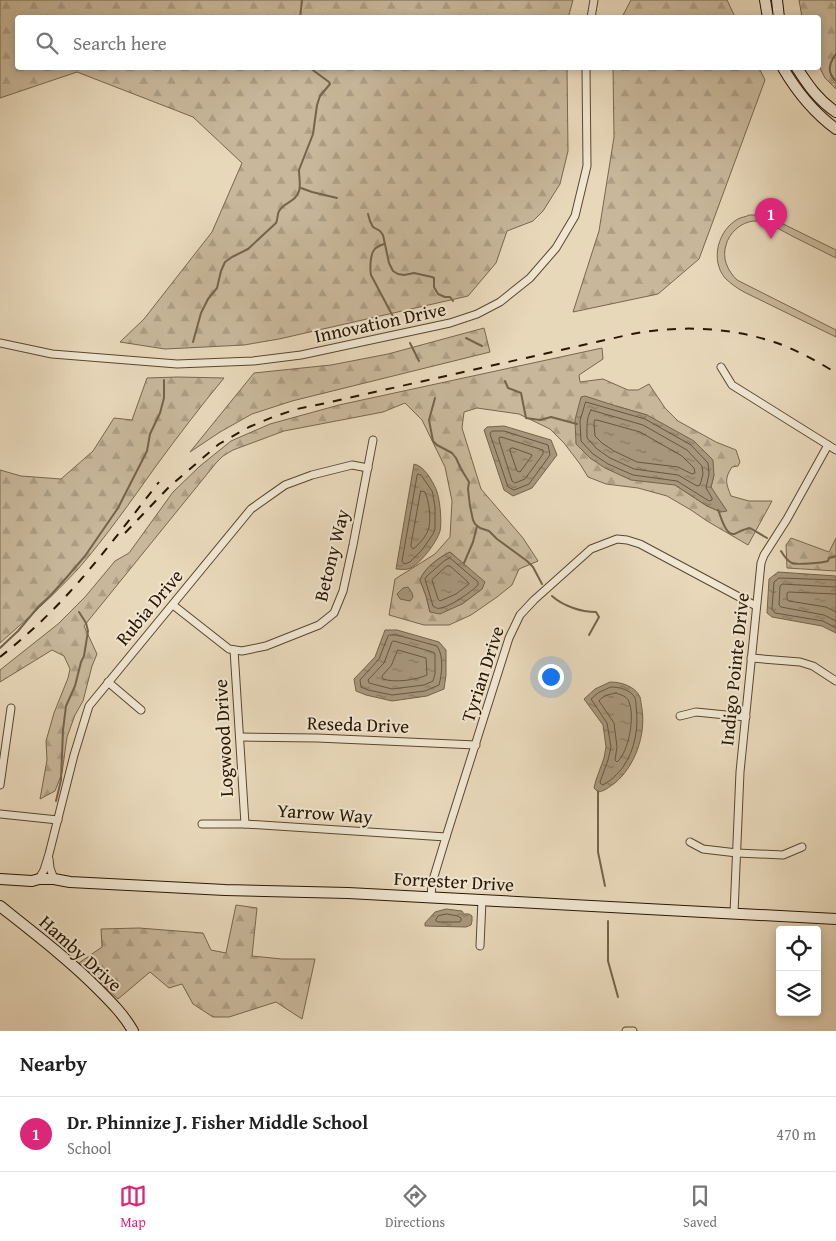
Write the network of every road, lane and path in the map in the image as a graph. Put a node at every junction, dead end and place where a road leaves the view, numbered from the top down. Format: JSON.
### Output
{"nodes":[{"id":1,"x":594,"y":0,"type":"edge"},
{"id":2,"x":765,"y":0,"type":"edge"},
{"id":3,"x":777,"y":0,"type":"edge"},
{"id":4,"x":592,"y":15,"type":"edge"},
{"id":5,"x":768,"y":15,"type":"edge"},
{"id":6,"x":780,"y":15,"type":"edge"},
{"id":7,"x":586,"y":70,"type":"edge"},
{"id":8,"x":784,"y":70,"type":"edge"},
{"id":9,"x":798,"y":70,"type":"edge"},
{"id":10,"x":836,"y":112,"type":"edge"},
{"id":11,"x":836,"y":129,"type":"edge"},
{"id":12,"x":0,"y":343,"type":"edge"},
{"id":13,"x":721,"y":368,"type":"dead end"},
{"id":14,"x":373,"y":440,"type":"dead end"},
{"id":15,"x":828,"y":445,"type":"junction"},
{"id":16,"x":836,"y":450,"type":"edge"},
{"id":17,"x":368,"y":468,"type":"junction"},
{"id":18,"x":172,"y":605,"type":"junction"},
{"id":19,"x":756,"y":606,"type":"junction"},
{"id":20,"x":234,"y":650,"type":"junction"},
{"id":21,"x":751,"y":658,"type":"junction"},
{"id":22,"x":836,"y":681,"type":"edge"},
{"id":23,"x":108,"y":682,"type":"junction"},
{"id":24,"x":10,"y":708,"type":"dead end"},
{"id":25,"x":140,"y":710,"type":"dead end"},
{"id":26,"x":680,"y":716,"type":"dead end"},
{"id":27,"x":746,"y":716,"type":"junction"},
{"id":28,"x":240,"y":737,"type":"junction"},
{"id":29,"x":476,"y":745,"type":"junction"},
{"id":30,"x":0,"y":785,"type":"edge"},
{"id":31,"x":0,"y":814,"type":"edge"},
{"id":32,"x":58,"y":820,"type":"junction"},
{"id":33,"x":202,"y":824,"type":"dead end"},
{"id":34,"x":245,"y":824,"type":"junction"},
{"id":35,"x":446,"y":837,"type":"junction"},
{"id":36,"x":690,"y":842,"type":"dead end"},
{"id":37,"x":802,"y":847,"type":"dead end"},
{"id":38,"x":737,"y":853,"type":"junction"},
{"id":39,"x":49,"y":854,"type":"junction"},
{"id":40,"x":0,"y":879,"type":"edge"},
{"id":41,"x":54,"y":879,"type":"junction"},
{"id":42,"x":35,"y":880,"type":"junction"},
{"id":43,"x":70,"y":882,"type":"junction"},
{"id":44,"x":431,"y":897,"type":"junction"},
{"id":45,"x":482,"y":900,"type":"junction"},
{"id":46,"x":0,"y":906,"type":"edge"},
{"id":47,"x":734,"y":913,"type":"junction"},
{"id":48,"x":836,"y":919,"type":"edge"},
{"id":49,"x":480,"y":946,"type":"dead end"},
{"id":50,"x":133,"y":1031,"type":"edge"},
{"id":51,"x":626,"y":1031,"type":"edge"},
{"id":52,"x":633,"y":1031,"type":"edge"}],
"edges":[{"from":1,"to":4,"type":"street"},
{"from":2,"to":5,"type":"street"},
{"from":3,"to":6,"type":"street"},
{"from":7,"to":12,"type":"street","name":"Innovation Drive"},
{"from":8,"to":11,"type":"street"},
{"from":9,"to":10,"type":"street"},
{"from":13,"to":15,"type":"street"},
{"from":14,"to":17,"type":"street","name":"Betony Way"},
{"from":15,"to":16,"type":"street"},
{"from":15,"to":19,"type":"street","name":"Indigo Pointe Drive"},
{"from":17,"to":18,"type":"street","name":"Rubia Drive"},
{"from":17,"to":20,"type":"street","name":"Betony Way"},
{"from":18,"to":20,"type":"street"},
{"from":18,"to":23,"type":"street","name":"Rubia Drive"},
{"from":19,"to":21,"type":"street","name":"Indigo Pointe Drive"},
{"from":19,"to":29,"type":"street","name":"Tyrian Drive"},
{"from":20,"to":28,"type":"street","name":"Logwood Drive"},
{"from":21,"to":22,"type":"street"},
{"from":21,"to":27,"type":"street","name":"Indigo Pointe Drive"},
{"from":23,"to":25,"type":"street"},
{"from":23,"to":32,"type":"street","name":"Rubia Drive"},
{"from":24,"to":30,"type":"street"},
{"from":26,"to":27,"type":"street"},
{"from":27,"to":38,"type":"street","name":"Indigo Pointe Drive"},
{"from":28,"to":29,"type":"street","name":"Reseda Drive"},
{"from":28,"to":34,"type":"street","name":"Logwood Drive"},
{"from":29,"to":35,"type":"street","name":"Tyrian Drive"},
{"from":31,"to":32,"type":"street"},
{"from":32,"to":39,"type":"street","name":"Rubia Drive"},
{"from":33,"to":34,"type":"street","name":"Yarrow Way"},
{"from":34,"to":35,"type":"street","name":"Yarrow Way"},
{"from":35,"to":44,"type":"street","name":"Tyrian Drive"},
{"from":36,"to":38,"type":"street"},
{"from":37,"to":38,"type":"street"},
{"from":38,"to":47,"type":"street","name":"Indigo Pointe Drive"},
{"from":39,"to":41,"type":"street","name":"Rubia Drive"},
{"from":39,"to":42,"type":"street","name":"Rubia Drive"},
{"from":40,"to":42,"type":"street","name":"Forrester Drive"},
{"from":41,"to":42,"type":"street","name":"Forrester Drive"},
{"from":41,"to":43,"type":"street","name":"Forrester Drive"},
{"from":42,"to":43,"type":"street","name":"Forrester Drive"},
{"from":43,"to":44,"type":"street","name":"Forrester Drive"},
{"from":44,"to":45,"type":"street","name":"Forrester Drive"},
{"from":45,"to":47,"type":"street","name":"Forrester Drive"},
{"from":45,"to":49,"type":"street"},
{"from":46,"to":50,"type":"street","name":"Hamby Drive"},
{"from":47,"to":48,"type":"street","name":"Forrester Drive"},
{"from":51,"to":52,"type":"street"}]}
